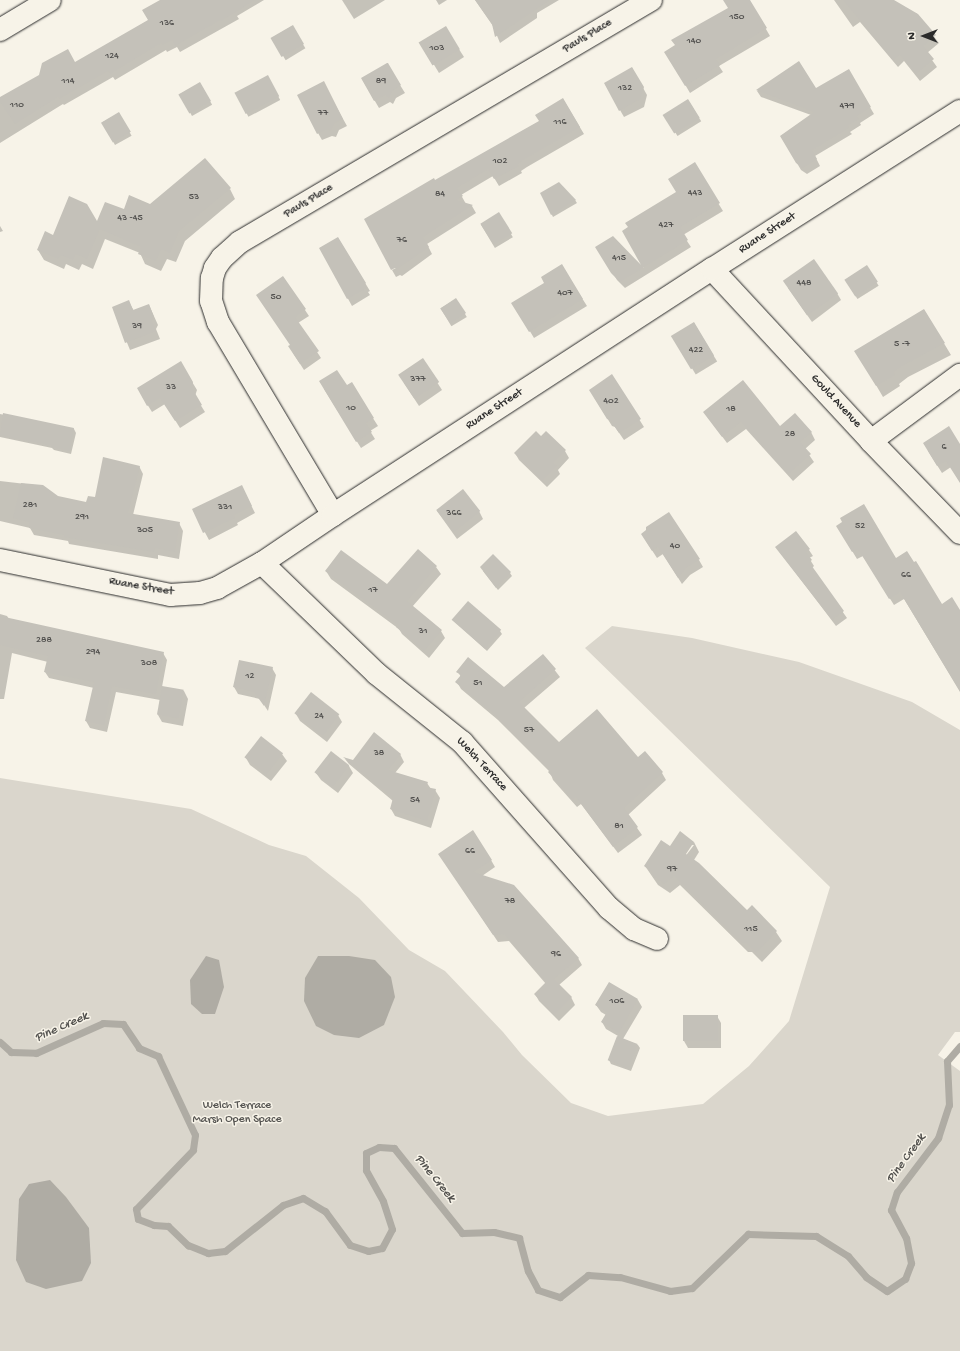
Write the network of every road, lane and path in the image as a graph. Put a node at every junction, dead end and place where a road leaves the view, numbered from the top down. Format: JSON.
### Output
{"nodes":[{"id":1,"x":50,"y":0,"type":"edge"},
{"id":2,"x":651,"y":0,"type":"edge"},
{"id":3,"x":0,"y":30,"type":"edge"},
{"id":4,"x":960,"y":111,"type":"edge"},
{"id":5,"x":712,"y":269,"type":"junction"},
{"id":6,"x":960,"y":375,"type":"edge"},
{"id":7,"x":871,"y":441,"type":"junction"},
{"id":8,"x":333,"y":515,"type":"junction"},
{"id":9,"x":960,"y":533,"type":"edge"},
{"id":10,"x":0,"y":560,"type":"edge"},
{"id":11,"x":262,"y":563,"type":"junction"},
{"id":12,"x":657,"y":939,"type":"dead end"}],
"edges":[{"from":1,"to":3,"type":"street"},
{"from":2,"to":8,"type":"street","name":"Pauls Place"},
{"from":4,"to":5,"type":"street","name":"Ruane Street"},
{"from":5,"to":7,"type":"street","name":"Gould Avenue"},
{"from":5,"to":8,"type":"street","name":"Ruane Street"},
{"from":6,"to":7,"type":"street"},
{"from":7,"to":9,"type":"street","name":"Gould Avenue"},
{"from":8,"to":11,"type":"street","name":"Ruane Street"},
{"from":10,"to":11,"type":"street","name":"Ruane Street"},
{"from":11,"to":12,"type":"street","name":"Welch Terrace"}]}
